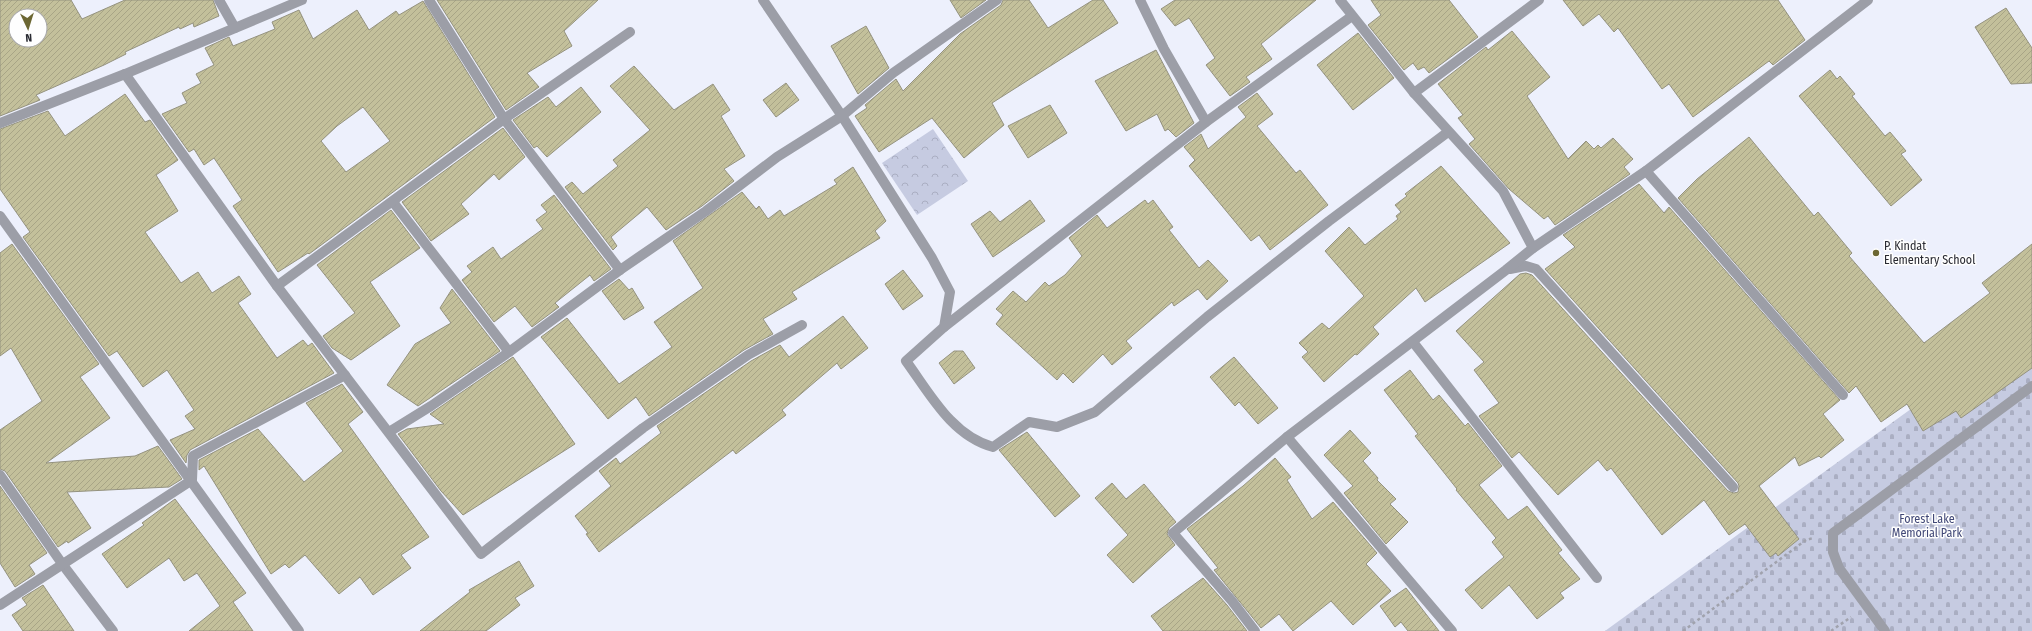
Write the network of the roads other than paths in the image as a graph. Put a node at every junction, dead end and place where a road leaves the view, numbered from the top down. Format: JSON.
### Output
{"nodes":[{"id":1,"x":220,"y":0,"type":"edge"},
{"id":2,"x":302,"y":0,"type":"edge"},
{"id":3,"x":429,"y":0,"type":"edge"},
{"id":4,"x":763,"y":0,"type":"edge"},
{"id":5,"x":997,"y":0,"type":"edge"},
{"id":6,"x":1140,"y":0,"type":"edge"},
{"id":7,"x":1340,"y":0,"type":"edge"},
{"id":8,"x":1539,"y":0,"type":"edge"},
{"id":9,"x":1868,"y":0,"type":"edge"},
{"id":10,"x":1352,"y":16,"type":"junction"},
{"id":11,"x":235,"y":28,"type":"junction"},
{"id":12,"x":630,"y":32,"type":"dead end"},
{"id":13,"x":125,"y":74,"type":"junction"},
{"id":14,"x":1414,"y":93,"type":"junction"},
{"id":15,"x":842,"y":116,"type":"junction"},
{"id":16,"x":504,"y":119,"type":"junction"},
{"id":17,"x":1206,"y":122,"type":"junction"},
{"id":18,"x":0,"y":123,"type":"edge"},
{"id":19,"x":1448,"y":132,"type":"junction"},
{"id":20,"x":1646,"y":171,"type":"junction"},
{"id":21,"x":393,"y":202,"type":"junction"},
{"id":22,"x":0,"y":216,"type":"edge"},
{"id":23,"x":1533,"y":248,"type":"junction"},
{"id":24,"x":620,"y":270,"type":"junction"},
{"id":25,"x":1506,"y":270,"type":"junction"},
{"id":26,"x":277,"y":286,"type":"junction"},
{"id":27,"x":802,"y":325,"type":"dead end"},
{"id":28,"x":944,"y":327,"type":"junction"},
{"id":29,"x":1413,"y":342,"type":"junction"},
{"id":30,"x":509,"y":352,"type":"junction"},
{"id":31,"x":344,"y":375,"type":"junction"},
{"id":32,"x":2032,"y":386,"type":"edge"},
{"id":33,"x":1843,"y":395,"type":"dead end"},
{"id":34,"x":389,"y":432,"type":"junction"},
{"id":35,"x":1287,"y":437,"type":"junction"},
{"id":36,"x":0,"y":475,"type":"edge"},
{"id":37,"x":192,"y":480,"type":"junction"},
{"id":38,"x":1733,"y":487,"type":"dead end"},
{"id":39,"x":63,"y":565,"type":"junction"},
{"id":40,"x":1597,"y":578,"type":"dead end"},
{"id":41,"x":0,"y":605,"type":"edge"},
{"id":42,"x":112,"y":631,"type":"edge"},
{"id":43,"x":300,"y":631,"type":"edge"},
{"id":44,"x":1255,"y":631,"type":"edge"},
{"id":45,"x":1452,"y":631,"type":"edge"},
{"id":46,"x":1885,"y":631,"type":"edge"}],
"edges":[{"from":1,"to":11,"type":"street"},
{"from":2,"to":11,"type":"street"},
{"from":3,"to":16,"type":"street"},
{"from":4,"to":15,"type":"street"},
{"from":5,"to":15,"type":"street"},
{"from":6,"to":17,"type":"street"},
{"from":7,"to":10,"type":"street"},
{"from":8,"to":14,"type":"street"},
{"from":9,"to":20,"type":"street"},
{"from":10,"to":14,"type":"street"},
{"from":10,"to":17,"type":"street"},
{"from":11,"to":13,"type":"street"},
{"from":12,"to":16,"type":"street"},
{"from":13,"to":18,"type":"street"},
{"from":13,"to":26,"type":"street"},
{"from":14,"to":19,"type":"street"},
{"from":15,"to":24,"type":"street"},
{"from":15,"to":28,"type":"street"},
{"from":16,"to":21,"type":"street"},
{"from":16,"to":24,"type":"street"},
{"from":17,"to":28,"type":"street"},
{"from":19,"to":23,"type":"street"},
{"from":19,"to":28,"type":"street"},
{"from":20,"to":23,"type":"street"},
{"from":20,"to":33,"type":"street"},
{"from":21,"to":26,"type":"street"},
{"from":21,"to":30,"type":"street"},
{"from":22,"to":37,"type":"street"},
{"from":23,"to":25,"type":"street"},
{"from":24,"to":30,"type":"street"},
{"from":25,"to":29,"type":"street"},
{"from":25,"to":38,"type":"street"},
{"from":26,"to":31,"type":"street"},
{"from":27,"to":34,"type":"street"},
{"from":29,"to":35,"type":"street"},
{"from":29,"to":40,"type":"street"},
{"from":30,"to":34,"type":"street"},
{"from":31,"to":34,"type":"street"},
{"from":31,"to":37,"type":"street"},
{"from":32,"to":46,"type":"street"},
{"from":35,"to":44,"type":"street"},
{"from":35,"to":45,"type":"street"},
{"from":36,"to":39,"type":"street"},
{"from":37,"to":39,"type":"street"},
{"from":37,"to":43,"type":"street"},
{"from":39,"to":41,"type":"street"},
{"from":39,"to":42,"type":"street"}]}
